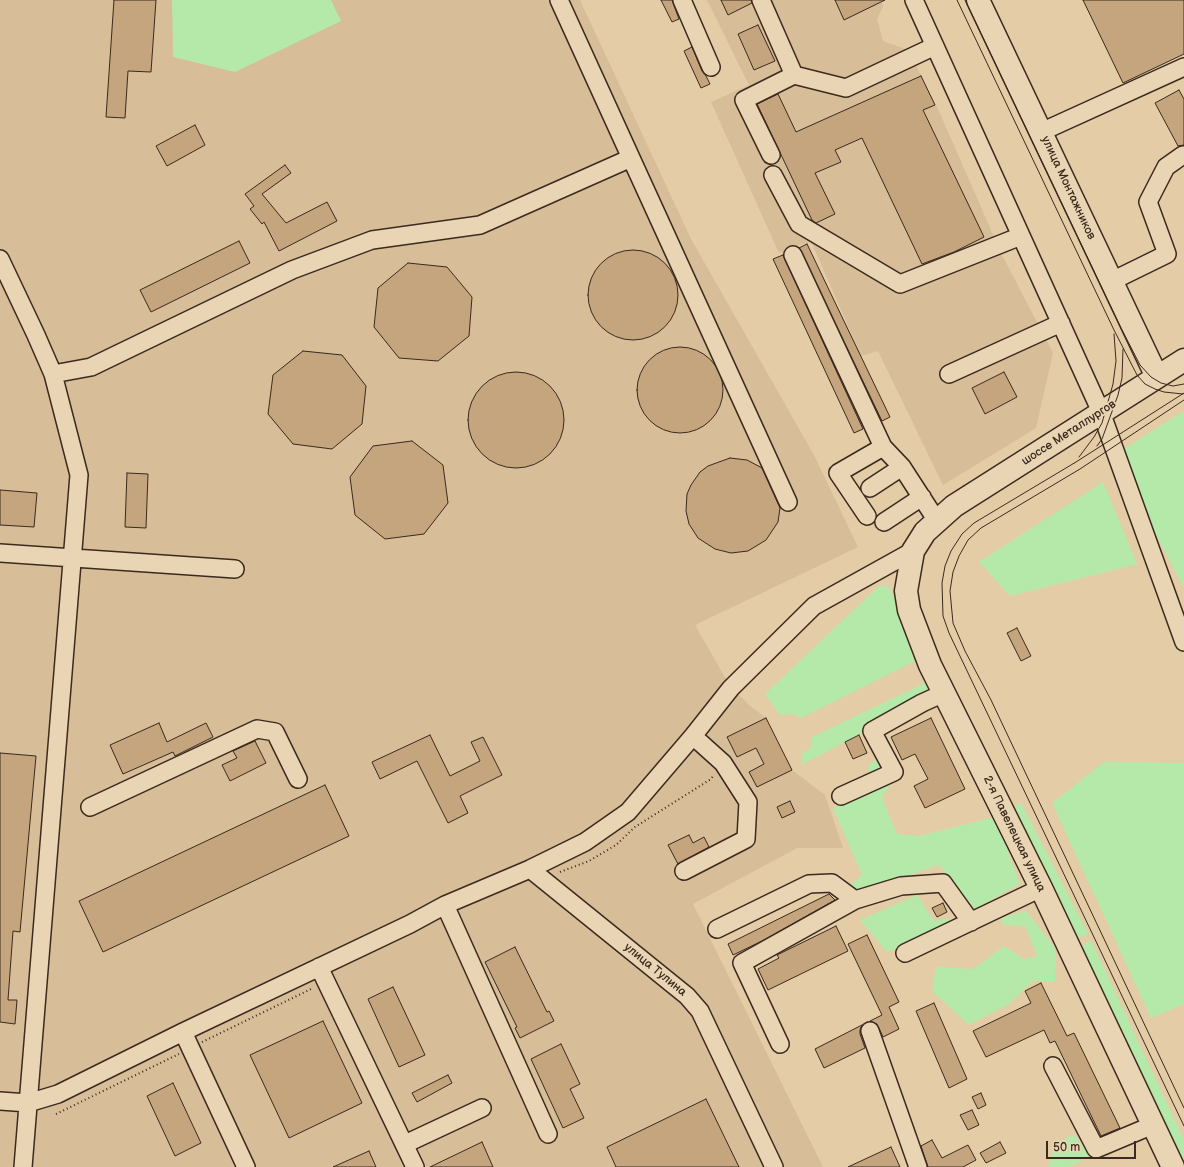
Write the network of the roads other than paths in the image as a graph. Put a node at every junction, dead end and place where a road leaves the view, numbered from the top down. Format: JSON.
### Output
{"nodes":[{"id":1,"x":558,"y":0,"type":"edge"},
{"id":2,"x":682,"y":0,"type":"edge"},
{"id":3,"x":761,"y":0,"type":"edge"},
{"id":4,"x":914,"y":0,"type":"edge"},
{"id":5,"x":978,"y":0,"type":"edge"},
{"id":6,"x":935,"y":46,"type":"junction"},
{"id":7,"x":711,"y":67,"type":"dead end"},
{"id":8,"x":1183,"y":68,"type":"edge"},
{"id":9,"x":794,"y":75,"type":"junction"},
{"id":10,"x":1041,"y":132,"type":"junction"},
{"id":11,"x":771,"y":155,"type":"dead end"},
{"id":12,"x":1183,"y":156,"type":"edge"},
{"id":13,"x":631,"y":158,"type":"junction"},
{"id":14,"x":773,"y":175,"type":"dead end"},
{"id":15,"x":1021,"y":236,"type":"junction"},
{"id":16,"x":793,"y":255,"type":"dead end"},
{"id":17,"x":0,"y":258,"type":"edge"},
{"id":18,"x":1112,"y":281,"type":"junction"},
{"id":19,"x":1061,"y":323,"type":"junction"},
{"id":20,"x":1184,"y":360,"type":"edge"},
{"id":21,"x":53,"y":374,"type":"junction"},
{"id":22,"x":950,"y":374,"type":"dead end"},
{"id":23,"x":1158,"y":377,"type":"junction"},
{"id":24,"x":1101,"y":412,"type":"junction"},
{"id":25,"x":883,"y":447,"type":"junction"},
{"id":26,"x":902,"y":467,"type":"junction"},
{"id":27,"x":870,"y":488,"type":"dead end"},
{"id":28,"x":922,"y":497,"type":"junction"},
{"id":29,"x":788,"y":502,"type":"dead end"},
{"id":30,"x":954,"y":506,"type":"joint"},
{"id":31,"x":867,"y":516,"type":"dead end"},
{"id":32,"x":937,"y":521,"type":"junction"},
{"id":33,"x":884,"y":522,"type":"dead end"},
{"id":34,"x":913,"y":551,"type":"junction"},
{"id":35,"x":0,"y":553,"type":"edge"},
{"id":36,"x":72,"y":558,"type":"junction"},
{"id":37,"x":235,"y":569,"type":"dead end"},
{"id":38,"x":1184,"y":642,"type":"edge"},
{"id":39,"x":944,"y":693,"type":"junction"},
{"id":40,"x":694,"y":736,"type":"junction"},
{"id":41,"x":298,"y":780,"type":"dead end"},
{"id":42,"x":842,"y":796,"type":"dead end"},
{"id":43,"x":90,"y":807,"type":"dead end"},
{"id":44,"x":530,"y":869,"type":"junction"},
{"id":45,"x":684,"y":872,"type":"dead end"},
{"id":46,"x":1040,"y":888,"type":"junction"},
{"id":47,"x":855,"y":900,"type":"junction"},
{"id":48,"x":445,"y":905,"type":"junction"},
{"id":49,"x":971,"y":922,"type":"junction"},
{"id":50,"x":717,"y":929,"type":"dead end"},
{"id":51,"x":905,"y":953,"type":"dead end"},
{"id":52,"x":319,"y":967,"type":"junction"},
{"id":53,"x":870,"y":1031,"type":"dead end"},
{"id":54,"x":183,"y":1032,"type":"junction"},
{"id":55,"x":780,"y":1044,"type":"dead end"},
{"id":56,"x":1053,"y":1066,"type":"dead end"},
{"id":57,"x":0,"y":1101,"type":"edge"},
{"id":58,"x":28,"y":1103,"type":"junction"},
{"id":59,"x":482,"y":1108,"type":"dead end"},
{"id":60,"x":1153,"y":1124,"type":"junction"},
{"id":61,"x":548,"y":1134,"type":"dead end"},
{"id":62,"x":405,"y":1144,"type":"junction"},
{"id":63,"x":23,"y":1167,"type":"edge"},
{"id":64,"x":246,"y":1167,"type":"edge"},
{"id":65,"x":415,"y":1167,"type":"edge"},
{"id":66,"x":774,"y":1167,"type":"edge"},
{"id":67,"x":918,"y":1167,"type":"edge"},
{"id":68,"x":1173,"y":1167,"type":"edge"}],
"edges":[{"from":1,"to":13,"type":"street"},
{"from":2,"to":7,"type":"street"},
{"from":3,"to":9,"type":"street"},
{"from":4,"to":6,"type":"street"},
{"from":5,"to":10,"type":"main road","name":"улица Монтажников"},
{"from":6,"to":9,"type":"street"},
{"from":6,"to":15,"type":"street"},
{"from":8,"to":10,"type":"street"},
{"from":9,"to":11,"type":"street"},
{"from":10,"to":18,"type":"main road","name":"улица Монтажников"},
{"from":12,"to":18,"type":"street"},
{"from":13,"to":21,"type":"street"},
{"from":13,"to":29,"type":"street"},
{"from":14,"to":15,"type":"street"},
{"from":15,"to":19,"type":"street"},
{"from":16,"to":25,"type":"street"},
{"from":17,"to":21,"type":"street"},
{"from":18,"to":23,"type":"main road","name":"улица Монтажников"},
{"from":19,"to":22,"type":"street"},
{"from":19,"to":24,"type":"street"},
{"from":20,"to":23,"type":"main road","name":"шоссе Металлургов"},
{"from":21,"to":36,"type":"street"},
{"from":23,"to":24,"type":"main road","name":"шоссе Металлургов"},
{"from":24,"to":30,"type":"main road","name":"шоссе Металлургов"},
{"from":24,"to":38,"type":"street"},
{"from":25,"to":26,"type":"street"},
{"from":25,"to":31,"type":"street"},
{"from":26,"to":27,"type":"street"},
{"from":26,"to":28,"type":"street"},
{"from":28,"to":32,"type":"street"},
{"from":28,"to":33,"type":"street"},
{"from":30,"to":32,"type":"main road","name":"2-я Павелецкая улица"},
{"from":32,"to":34,"type":"main road","name":"2-я Павелецкая улица"},
{"from":34,"to":39,"type":"main road","name":"2-я Павелецкая улица"},
{"from":34,"to":40,"type":"street"},
{"from":35,"to":36,"type":"street"},
{"from":36,"to":37,"type":"street"},
{"from":36,"to":58,"type":"street"},
{"from":39,"to":42,"type":"street"},
{"from":39,"to":46,"type":"main road","name":"2-я Павелецкая улица"},
{"from":40,"to":44,"type":"street"},
{"from":40,"to":45,"type":"street"},
{"from":41,"to":43,"type":"street"},
{"from":44,"to":48,"type":"street"},
{"from":44,"to":66,"type":"street","name":"улица Тулина"},
{"from":46,"to":49,"type":"street"},
{"from":46,"to":60,"type":"main road","name":"2-я Павелецкая улица"},
{"from":47,"to":49,"type":"street"},
{"from":47,"to":50,"type":"street"},
{"from":47,"to":55,"type":"street"},
{"from":48,"to":52,"type":"street"},
{"from":48,"to":61,"type":"street"},
{"from":49,"to":51,"type":"street"},
{"from":52,"to":54,"type":"street"},
{"from":52,"to":62,"type":"street"},
{"from":53,"to":67,"type":"street"},
{"from":54,"to":58,"type":"street"},
{"from":54,"to":64,"type":"street"},
{"from":56,"to":60,"type":"street"},
{"from":57,"to":58,"type":"street"},
{"from":58,"to":63,"type":"street"},
{"from":59,"to":62,"type":"street"},
{"from":60,"to":68,"type":"main road","name":"2-я Павелецкая улица"},
{"from":62,"to":65,"type":"street"}]}
